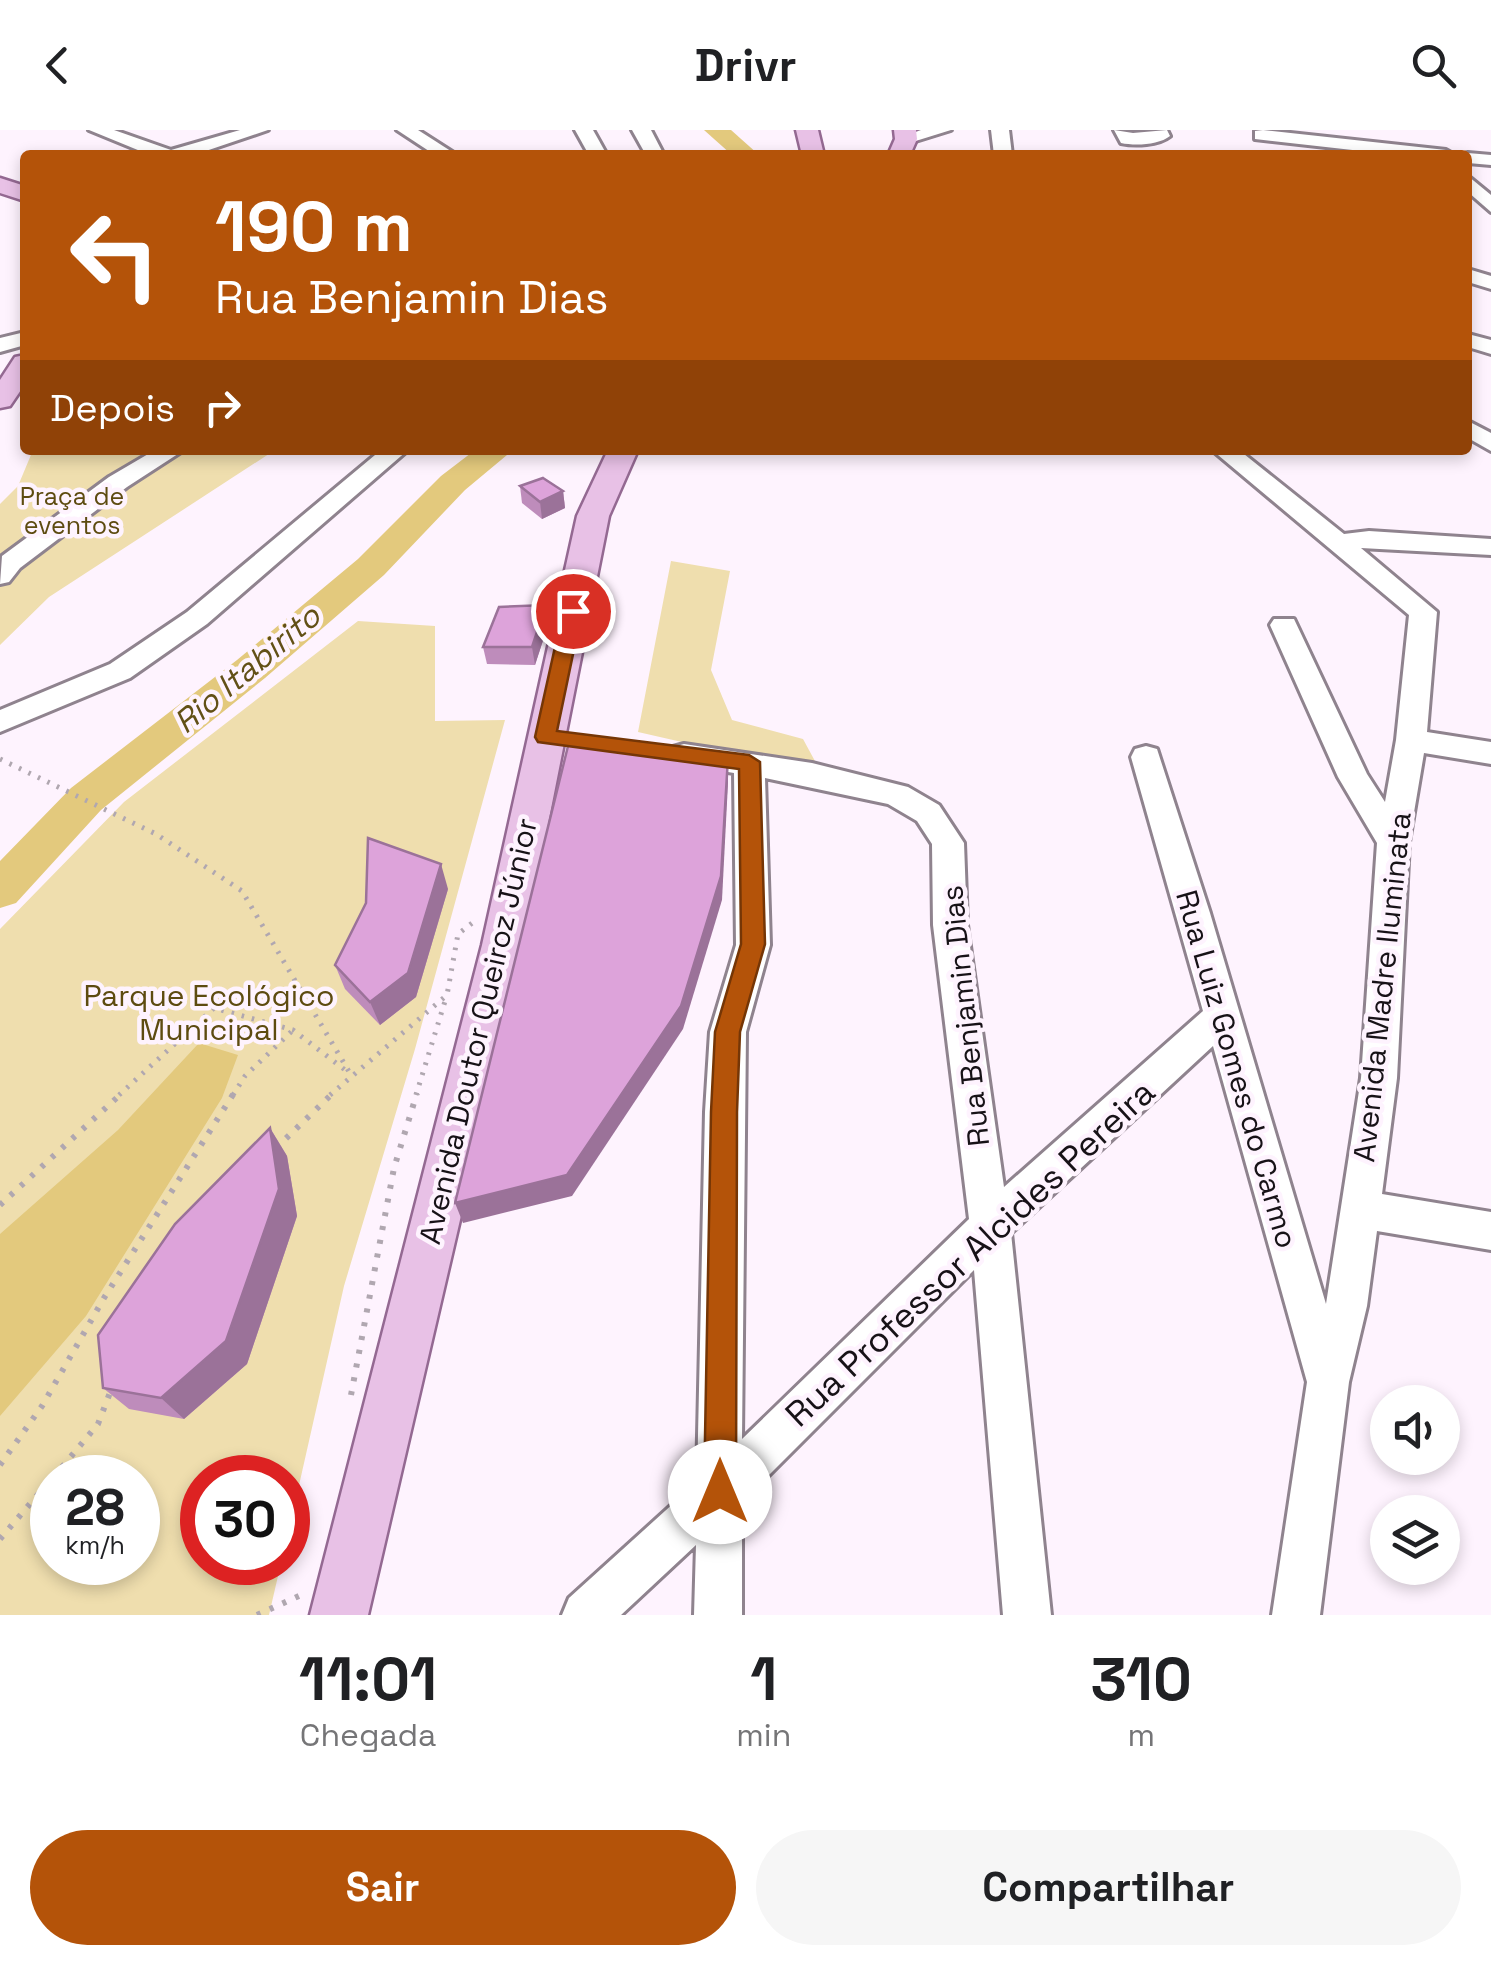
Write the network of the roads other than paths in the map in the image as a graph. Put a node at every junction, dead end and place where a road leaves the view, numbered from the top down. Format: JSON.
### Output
{"nodes":[{"id":1,"x":98,"y":130,"type":"edge"},
{"id":2,"x":260,"y":130,"type":"edge"},
{"id":3,"x":406,"y":130,"type":"edge"},
{"id":4,"x":942,"y":130,"type":"edge"},
{"id":5,"x":1123,"y":130,"type":"edge"},
{"id":6,"x":1158,"y":130,"type":"edge"},
{"id":7,"x":1419,"y":130,"type":"edge"},
{"id":8,"x":234,"y":132,"type":"edge"},
{"id":9,"x":1260,"y":132,"type":"edge"},
{"id":10,"x":904,"y":141,"type":"edge"},
{"id":11,"x":156,"y":150,"type":"edge"},
{"id":12,"x":185,"y":150,"type":"edge"},
{"id":13,"x":440,"y":150,"type":"edge"},
{"id":14,"x":1403,"y":150,"type":"edge"},
{"id":15,"x":1438,"y":150,"type":"edge"},
{"id":16,"x":1472,"y":186,"type":"edge"},
{"id":17,"x":1491,"y":206,"type":"edge"},
{"id":18,"x":164,"y":455,"type":"edge"},
{"id":19,"x":390,"y":455,"type":"edge"},
{"id":20,"x":622,"y":455,"type":"edge"},
{"id":21,"x":1230,"y":455,"type":"edge"},
{"id":22,"x":1338,"y":543,"type":"junction"},
{"id":23,"x":1491,"y":548,"type":"edge"},
{"id":24,"x":0,"y":576,"type":"edge"},
{"id":25,"x":1284,"y":625,"type":"dead end"},
{"id":26,"x":0,"y":722,"type":"edge"},
{"id":27,"x":1411,"y":740,"type":"junction"},
{"id":28,"x":641,"y":749,"type":"edge"},
{"id":29,"x":1491,"y":752,"type":"edge"},
{"id":30,"x":1146,"y":757,"type":"dead end"},
{"id":31,"x":749,"y":762,"type":"junction"},
{"id":32,"x":1393,"y":842,"type":"junction"},
{"id":33,"x":1224,"y":1015,"type":"junction"},
{"id":34,"x":1359,"y":1209,"type":"junction"},
{"id":35,"x":990,"y":1226,"type":"junction"},
{"id":36,"x":1491,"y":1231,"type":"edge"},
{"id":37,"x":1328,"y":1382,"type":"junction"},
{"id":38,"x":720,"y":1492,"type":"junction"},
{"id":39,"x":326,"y":1602,"type":"edge"},
{"id":40,"x":586,"y":1615,"type":"edge"},
{"id":41,"x":718,"y":1615,"type":"edge"},
{"id":42,"x":1027,"y":1615,"type":"edge"},
{"id":43,"x":1296,"y":1615,"type":"edge"}],
"edges":[{"from":1,"to":11,"type":"street"},
{"from":2,"to":8,"type":"street"},
{"from":3,"to":13,"type":"street"},
{"from":4,"to":10,"type":"street"},
{"from":5,"to":6,"type":"street"},
{"from":7,"to":15,"type":"street"},
{"from":8,"to":12,"type":"street"},
{"from":9,"to":14,"type":"street"},
{"from":16,"to":17,"type":"street"},
{"from":18,"to":24,"type":"street"},
{"from":19,"to":26,"type":"street"},
{"from":20,"to":39,"type":"main road","name":"Avenida Doutor Queiroz Júnior"},
{"from":21,"to":22,"type":"street","name":"Avenida Madre Iluminata"},
{"from":22,"to":23,"type":"street"},
{"from":22,"to":27,"type":"street","name":"Avenida Madre Iluminata"},
{"from":25,"to":32,"type":"street"},
{"from":27,"to":29,"type":"street"},
{"from":27,"to":32,"type":"street","name":"Avenida Madre Iluminata"},
{"from":28,"to":31,"type":"street","name":"Rua Benjamin Dias"},
{"from":30,"to":33,"type":"street","name":"Rua Luiz Gomes do Carmo"},
{"from":31,"to":35,"type":"street","name":"Rua Benjamin Dias"},
{"from":31,"to":38,"type":"street"},
{"from":32,"to":34,"type":"street","name":"Avenida Madre Iluminata"},
{"from":33,"to":35,"type":"street","name":"Rua Professor Alcides Pereira"},
{"from":33,"to":37,"type":"street","name":"Rua Luiz Gomes do Carmo"},
{"from":34,"to":36,"type":"street"},
{"from":34,"to":37,"type":"street","name":"Avenida Madre Iluminata"},
{"from":35,"to":38,"type":"street","name":"Rua Professor Alcides Pereira"},
{"from":35,"to":42,"type":"street","name":"Rua Benjamin Dias"},
{"from":37,"to":43,"type":"street","name":"Avenida Madre Iluminata"},
{"from":38,"to":40,"type":"street","name":"Rua Professor Alcides Pereira"},
{"from":38,"to":41,"type":"street"}]}
